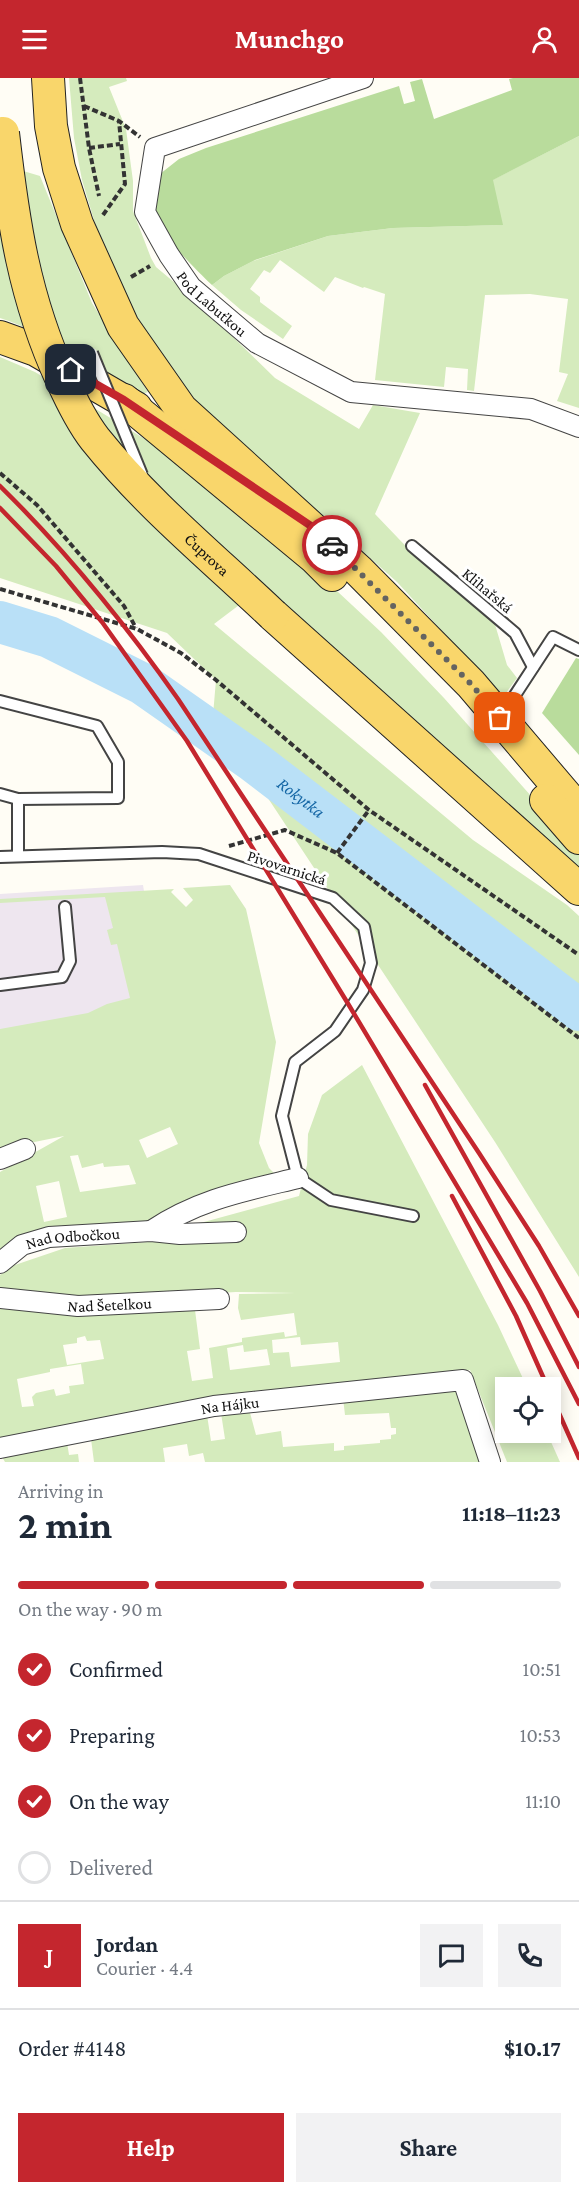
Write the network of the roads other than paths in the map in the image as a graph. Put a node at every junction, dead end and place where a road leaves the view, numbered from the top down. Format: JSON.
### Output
{"nodes":[{"id":1,"x":48,"y":78,"type":"edge"},
{"id":2,"x":363,"y":78,"type":"edge"},
{"id":3,"x":2,"y":126,"type":"edge"},
{"id":4,"x":0,"y":337,"type":"edge"},
{"id":5,"x":92,"y":353,"type":"dead end"},
{"id":6,"x":124,"y":400,"type":"junction"},
{"id":7,"x":579,"y":427,"type":"edge"},
{"id":8,"x":153,"y":501,"type":"junction"},
{"id":9,"x":314,"y":528,"type":"junction"},
{"id":10,"x":412,"y":546,"type":"dead end"},
{"id":11,"x":579,"y":650,"type":"edge"},
{"id":12,"x":533,"y":667,"type":"junction"},
{"id":13,"x":0,"y":700,"type":"edge"},
{"id":14,"x":500,"y":718,"type":"junction"},
{"id":15,"x":0,"y":794,"type":"edge"},
{"id":16,"x":18,"y":799,"type":"junction"},
{"id":17,"x":579,"y":811,"type":"edge"},
{"id":18,"x":579,"y":838,"type":"edge"},
{"id":19,"x":18,"y":855,"type":"junction"},
{"id":20,"x":0,"y":856,"type":"edge"},
{"id":21,"x":579,"y":889,"type":"edge"},
{"id":22,"x":65,"y":906,"type":"dead end"},
{"id":23,"x":0,"y":985,"type":"edge"},
{"id":24,"x":25,"y":1149,"type":"dead end"},
{"id":25,"x":0,"y":1159,"type":"edge"},
{"id":26,"x":298,"y":1178,"type":"junction"},
{"id":27,"x":413,"y":1216,"type":"dead end"},
{"id":28,"x":152,"y":1231,"type":"junction"},
{"id":29,"x":236,"y":1232,"type":"dead end"},
{"id":30,"x":0,"y":1263,"type":"edge"},
{"id":31,"x":0,"y":1298,"type":"edge"},
{"id":32,"x":219,"y":1299,"type":"dead end"},
{"id":33,"x":0,"y":1448,"type":"edge"},
{"id":34,"x":490,"y":1462,"type":"edge"}],
"edges":[{"from":1,"to":9,"type":"main road"},
{"from":2,"to":7,"type":"street","name":"Pod Labuťkou"},
{"from":3,"to":8,"type":"main road","name":"Čuprova","bridge":true},
{"from":4,"to":6,"type":"main road"},
{"from":5,"to":8,"type":"lane","bridge":true},
{"from":6,"to":9,"type":"main road"},
{"from":6,"to":18,"type":"main road"},
{"from":8,"to":21,"type":"main road","name":"Čuprova","bridge":true},
{"from":9,"to":14,"type":"main road"},
{"from":10,"to":12,"type":"lane","name":"Klihařská"},
{"from":11,"to":12,"type":"lane"},
{"from":12,"to":14,"type":"lane"},
{"from":13,"to":16,"type":"lane"},
{"from":14,"to":17,"type":"main road"},
{"from":15,"to":16,"type":"lane"},
{"from":16,"to":19,"type":"lane"},
{"from":19,"to":20,"type":"lane","name":"Pivovarnická"},
{"from":19,"to":26,"type":"lane","name":"Pivovarnická"},
{"from":22,"to":23,"type":"lane"},
{"from":24,"to":25,"type":"street"},
{"from":26,"to":27,"type":"lane"},
{"from":26,"to":28,"type":"street","name":"Nad Odbočkou"},
{"from":28,"to":29,"type":"street","name":"Nad Odbočkou"},
{"from":28,"to":30,"type":"street","name":"Nad Odbočkou"},
{"from":31,"to":32,"type":"street","name":"Nad Šetelkou"},
{"from":33,"to":34,"type":"street","name":"Na Hájku"}]}
